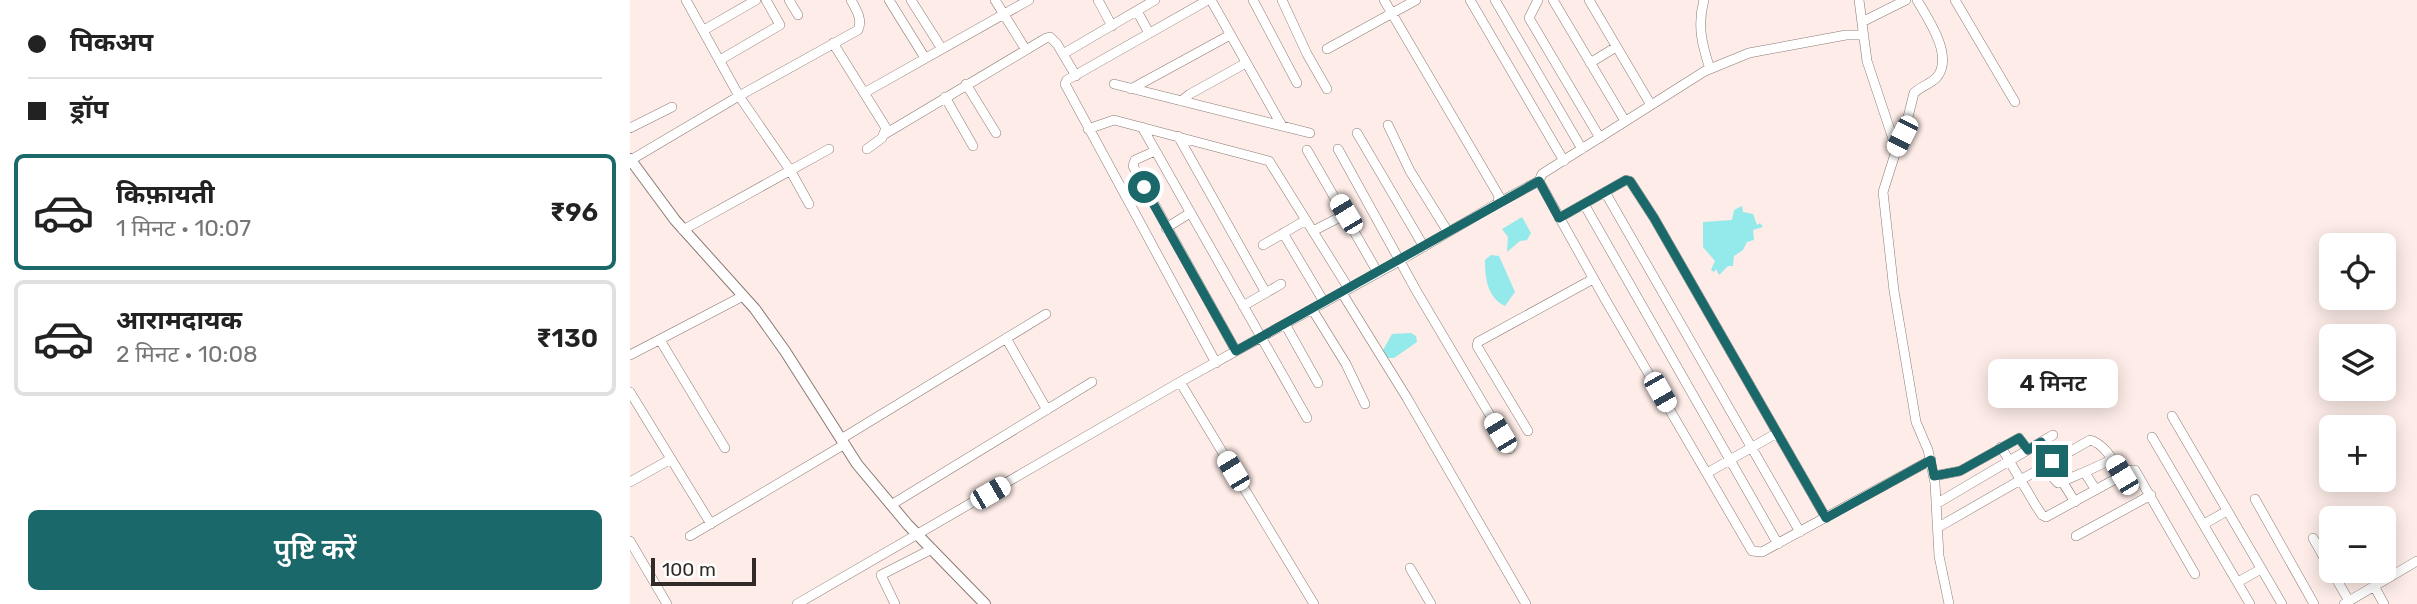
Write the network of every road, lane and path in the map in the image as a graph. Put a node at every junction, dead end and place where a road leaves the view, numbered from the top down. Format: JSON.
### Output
{"nodes":[{"id":1,"x":686,"y":0,"type":"edge"},
{"id":2,"x":756,"y":0,"type":"edge"},
{"id":3,"x":766,"y":0,"type":"edge"},
{"id":4,"x":789,"y":0,"type":"edge"},
{"id":5,"x":851,"y":0,"type":"edge"},
{"id":6,"x":889,"y":0,"type":"edge"},
{"id":7,"x":911,"y":0,"type":"edge"},
{"id":8,"x":995,"y":0,"type":"edge"},
{"id":9,"x":1029,"y":0,"type":"edge"},
{"id":10,"x":1098,"y":0,"type":"edge"},
{"id":11,"x":1155,"y":0,"type":"edge"},
{"id":12,"x":1209,"y":0,"type":"edge"},
{"id":13,"x":1253,"y":0,"type":"edge"},
{"id":14,"x":1282,"y":0,"type":"edge"},
{"id":15,"x":1384,"y":0,"type":"edge"},
{"id":16,"x":1416,"y":0,"type":"edge"},
{"id":17,"x":1470,"y":0,"type":"edge"},
{"id":18,"x":1495,"y":0,"type":"edge"},
{"id":19,"x":1538,"y":0,"type":"edge"},
{"id":20,"x":1553,"y":0,"type":"edge"},
{"id":21,"x":1589,"y":0,"type":"edge"},
{"id":22,"x":1704,"y":0,"type":"edge"},
{"id":23,"x":1858,"y":0,"type":"edge"},
{"id":24,"x":1906,"y":0,"type":"edge"},
{"id":25,"x":1917,"y":0,"type":"edge"},
{"id":26,"x":1955,"y":0,"type":"edge"},
{"id":27,"x":1138,"y":11,"type":"junction"},
{"id":28,"x":798,"y":15,"type":"dead end"},
{"id":29,"x":1003,"y":15,"type":"junction"},
{"id":30,"x":1391,"y":15,"type":"junction"},
{"id":31,"x":1863,"y":22,"type":"junction"},
{"id":32,"x":1112,"y":26,"type":"junction"},
{"id":33,"x":704,"y":30,"type":"junction"},
{"id":34,"x":1149,"y":33,"type":"junction"},
{"id":35,"x":1230,"y":35,"type":"junction"},
{"id":36,"x":1864,"y":35,"type":"junction"},
{"id":37,"x":833,"y":43,"type":"junction"},
{"id":38,"x":1616,"y":47,"type":"junction"},
{"id":39,"x":942,"y":49,"type":"junction"},
{"id":40,"x":1327,"y":49,"type":"dead end"},
{"id":41,"x":1026,"y":50,"type":"junction"},
{"id":42,"x":1063,"y":54,"type":"junction"},
{"id":43,"x":925,"y":58,"type":"junction"},
{"id":44,"x":720,"y":60,"type":"junction"},
{"id":45,"x":1247,"y":63,"type":"junction"},
{"id":46,"x":1590,"y":63,"type":"junction"},
{"id":47,"x":1710,"y":69,"type":"junction"},
{"id":48,"x":1076,"y":76,"type":"junction"},
{"id":49,"x":1297,"y":83,"type":"dead end"},
{"id":50,"x":966,"y":84,"type":"junction"},
{"id":51,"x":1114,"y":84,"type":"dead end"},
{"id":52,"x":1131,"y":89,"type":"junction"},
{"id":53,"x":1327,"y":89,"type":"dead end"},
{"id":54,"x":864,"y":93,"type":"junction"},
{"id":55,"x":739,"y":96,"type":"junction"},
{"id":56,"x":945,"y":97,"type":"junction"},
{"id":57,"x":1181,"y":102,"type":"junction"},
{"id":58,"x":2015,"y":102,"type":"dead end"},
{"id":59,"x":1651,"y":105,"type":"junction"},
{"id":60,"x":672,"y":107,"type":"dead end"},
{"id":61,"x":1625,"y":121,"type":"junction"},
{"id":62,"x":1388,"y":125,"type":"dead end"},
{"id":63,"x":1282,"y":126,"type":"junction"},
{"id":64,"x":1142,"y":127,"type":"junction"},
{"id":65,"x":630,"y":128,"type":"edge"},
{"id":66,"x":1088,"y":130,"type":"junction"},
{"id":67,"x":996,"y":133,"type":"dead end"},
{"id":68,"x":1310,"y":133,"type":"dead end"},
{"id":69,"x":1357,"y":133,"type":"dead end"},
{"id":70,"x":886,"y":134,"type":"junction"},
{"id":71,"x":1178,"y":136,"type":"junction"},
{"id":72,"x":1600,"y":138,"type":"junction"},
{"id":73,"x":972,"y":146,"type":"dead end"},
{"id":74,"x":829,"y":149,"type":"dead end"},
{"id":75,"x":867,"y":149,"type":"dead end"},
{"id":76,"x":1338,"y":149,"type":"dead end"},
{"id":77,"x":1582,"y":149,"type":"junction"},
{"id":78,"x":1895,"y":149,"type":"junction"},
{"id":79,"x":1307,"y":150,"type":"dead end"},
{"id":80,"x":1155,"y":151,"type":"junction"},
{"id":81,"x":630,"y":160,"type":"edge"},
{"id":82,"x":1564,"y":160,"type":"junction"},
{"id":83,"x":790,"y":170,"type":"junction"},
{"id":84,"x":1539,"y":181,"type":"junction"},
{"id":85,"x":1605,"y":192,"type":"junction"},
{"id":86,"x":1498,"y":203,"type":"junction"},
{"id":87,"x":809,"y":204,"type":"dead end"},
{"id":88,"x":1584,"y":204,"type":"junction"},
{"id":89,"x":1190,"y":213,"type":"junction"},
{"id":90,"x":1346,"y":214,"type":"junction"},
{"id":91,"x":1559,"y":218,"type":"junction"},
{"id":92,"x":1306,"y":220,"type":"junction"},
{"id":93,"x":1166,"y":228,"type":"junction"},
{"id":94,"x":684,"y":230,"type":"junction"},
{"id":95,"x":1313,"y":231,"type":"junction"},
{"id":96,"x":1448,"y":232,"type":"junction"},
{"id":97,"x":1283,"y":233,"type":"junction"},
{"id":98,"x":1263,"y":245,"type":"dead end"},
{"id":99,"x":1424,"y":247,"type":"junction"},
{"id":100,"x":1401,"y":260,"type":"junction"},
{"id":101,"x":1378,"y":273,"type":"junction"},
{"id":102,"x":1593,"y":279,"type":"junction"},
{"id":103,"x":1281,"y":284,"type":"dead end"},
{"id":104,"x":1345,"y":291,"type":"junction"},
{"id":105,"x":1266,"y":293,"type":"junction"},
{"id":106,"x":743,"y":296,"type":"junction"},
{"id":107,"x":1324,"y":302,"type":"junction"},
{"id":108,"x":1243,"y":306,"type":"junction"},
{"id":109,"x":1312,"y":309,"type":"junction"},
{"id":110,"x":1046,"y":314,"type":"dead end"},
{"id":111,"x":1285,"y":324,"type":"junction"},
{"id":112,"x":1261,"y":337,"type":"junction"},
{"id":113,"x":1006,"y":338,"type":"junction"},
{"id":114,"x":660,"y":340,"type":"junction"},
{"id":115,"x":1236,"y":351,"type":"junction"},
{"id":116,"x":630,"y":355,"type":"edge"},
{"id":117,"x":1216,"y":363,"type":"junction"},
{"id":118,"x":1092,"y":382,"type":"dead end"},
{"id":119,"x":1180,"y":382,"type":"junction"},
{"id":120,"x":1318,"y":383,"type":"dead end"},
{"id":121,"x":630,"y":392,"type":"edge"},
{"id":122,"x":1365,"y":404,"type":"dead end"},
{"id":123,"x":1047,"y":410,"type":"junction"},
{"id":124,"x":2172,"y":416,"type":"dead end"},
{"id":125,"x":1307,"y":418,"type":"dead end"},
{"id":126,"x":1528,"y":431,"type":"dead end"},
{"id":127,"x":1777,"y":433,"type":"junction"},
{"id":128,"x":2053,"y":435,"type":"dead end"},
{"id":129,"x":2152,"y":437,"type":"dead end"},
{"id":130,"x":843,"y":442,"type":"junction"},
{"id":131,"x":2041,"y":442,"type":"junction"},
{"id":132,"x":2001,"y":447,"type":"junction"},
{"id":133,"x":725,"y":448,"type":"dead end"},
{"id":134,"x":1510,"y":449,"type":"dead end"},
{"id":135,"x":1752,"y":449,"type":"junction"},
{"id":136,"x":2028,"y":450,"type":"junction"},
{"id":137,"x":671,"y":458,"type":"junction"},
{"id":138,"x":2112,"y":458,"type":"junction"},
{"id":139,"x":1731,"y":460,"type":"junction"},
{"id":140,"x":1931,"y":460,"type":"junction"},
{"id":141,"x":2010,"y":461,"type":"junction"},
{"id":142,"x":2052,"y":461,"type":"junction"},
{"id":143,"x":2043,"y":467,"type":"junction"},
{"id":144,"x":2085,"y":472,"type":"junction"},
{"id":145,"x":1707,"y":473,"type":"junction"},
{"id":146,"x":2122,"y":475,"type":"junction"},
{"id":147,"x":1934,"y":476,"type":"junction"},
{"id":148,"x":2021,"y":480,"type":"junction"},
{"id":149,"x":2062,"y":481,"type":"junction"},
{"id":150,"x":630,"y":482,"type":"edge"},
{"id":151,"x":2096,"y":490,"type":"junction"},
{"id":152,"x":2151,"y":495,"type":"junction"},
{"id":153,"x":2255,"y":499,"type":"dead end"},
{"id":154,"x":2075,"y":502,"type":"junction"},
{"id":155,"x":1936,"y":504,"type":"junction"},
{"id":156,"x":891,"y":505,"type":"junction"},
{"id":157,"x":2227,"y":511,"type":"junction"},
{"id":158,"x":1826,"y":518,"type":"junction"},
{"id":159,"x":710,"y":524,"type":"junction"},
{"id":160,"x":2204,"y":524,"type":"junction"},
{"id":161,"x":1937,"y":528,"type":"junction"},
{"id":162,"x":1800,"y":532,"type":"junction"},
{"id":163,"x":918,"y":534,"type":"junction"},
{"id":164,"x":690,"y":536,"type":"dead end"},
{"id":165,"x":2076,"y":536,"type":"dead end"},
{"id":166,"x":2313,"y":538,"type":"dead end"},
{"id":167,"x":630,"y":541,"type":"edge"},
{"id":168,"x":1778,"y":544,"type":"junction"},
{"id":169,"x":932,"y":549,"type":"junction"},
{"id":170,"x":2319,"y":549,"type":"edge"},
{"id":171,"x":2417,"y":561,"type":"edge"},
{"id":172,"x":1410,"y":568,"type":"dead end"},
{"id":173,"x":2262,"y":569,"type":"junction"},
{"id":174,"x":2195,"y":574,"type":"dead end"},
{"id":175,"x":2238,"y":582,"type":"junction"},
{"id":176,"x":2337,"y":583,"type":"edge"},
{"id":177,"x":2374,"y":586,"type":"junction"},
{"id":178,"x":2346,"y":603,"type":"edge"},
{"id":179,"x":667,"y":604,"type":"edge"},
{"id":180,"x":797,"y":604,"type":"edge"},
{"id":181,"x":895,"y":604,"type":"edge"},
{"id":182,"x":985,"y":604,"type":"edge"},
{"id":183,"x":1314,"y":604,"type":"edge"},
{"id":184,"x":1432,"y":604,"type":"edge"},
{"id":185,"x":1526,"y":604,"type":"edge"},
{"id":186,"x":1949,"y":604,"type":"edge"},
{"id":187,"x":2250,"y":604,"type":"edge"},
{"id":188,"x":2282,"y":604,"type":"edge"},
{"id":189,"x":2314,"y":604,"type":"edge"},
{"id":190,"x":2384,"y":604,"type":"edge"}],
"edges":[{"from":1,"to":33,"type":"street"},
{"from":2,"to":33,"type":"street"},
{"from":3,"to":44,"type":"street"},
{"from":4,"to":28,"type":"street"},
{"from":5,"to":37,"type":"street"},
{"from":6,"to":43,"type":"street"},
{"from":7,"to":39,"type":"street"},
{"from":8,"to":29,"type":"street"},
{"from":9,"to":29,"type":"street"},
{"from":10,"to":32,"type":"street"},
{"from":11,"to":27,"type":"street"},
{"from":12,"to":34,"type":"street"},
{"from":12,"to":35,"type":"street"},
{"from":13,"to":49,"type":"street"},
{"from":14,"to":53,"type":"street"},
{"from":15,"to":30,"type":"street"},
{"from":16,"to":30,"type":"street"},
{"from":17,"to":82,"type":"street"},
{"from":18,"to":77,"type":"street"},
{"from":19,"to":72,"type":"street"},
{"from":20,"to":46,"type":"street"},
{"from":21,"to":38,"type":"street"},
{"from":22,"to":47,"type":"street"},
{"from":23,"to":31,"type":"street"},
{"from":24,"to":31,"type":"street"},
{"from":25,"to":78,"type":"street"},
{"from":26,"to":58,"type":"street"},
{"from":27,"to":32,"type":"street"},
{"from":27,"to":34,"type":"street"},
{"from":29,"to":39,"type":"street"},
{"from":29,"to":41,"type":"street"},
{"from":30,"to":40,"type":"street"},
{"from":30,"to":86,"type":"street"},
{"from":31,"to":36,"type":"street"},
{"from":32,"to":42,"type":"street"},
{"from":33,"to":44,"type":"street"},
{"from":34,"to":48,"type":"street"},
{"from":35,"to":45,"type":"street"},
{"from":35,"to":52,"type":"street"},
{"from":36,"to":47,"type":"street"},
{"from":36,"to":78,"type":"street"},
{"from":37,"to":54,"type":"street"},
{"from":37,"to":55,"type":"street"},
{"from":38,"to":46,"type":"street"},
{"from":38,"to":59,"type":"street"},
{"from":39,"to":43,"type":"street"},
{"from":41,"to":42,"type":"street"},
{"from":41,"to":50,"type":"street"},
{"from":42,"to":48,"type":"street"},
{"from":43,"to":54,"type":"street"},
{"from":44,"to":55,"type":"street"},
{"from":45,"to":57,"type":"street"},
{"from":45,"to":63,"type":"street"},
{"from":46,"to":61,"type":"street"},
{"from":47,"to":59,"type":"street"},
{"from":48,"to":66,"type":"street"},
{"from":50,"to":56,"type":"street"},
{"from":50,"to":67,"type":"street"},
{"from":51,"to":52,"type":"street"},
{"from":52,"to":57,"type":"street"},
{"from":54,"to":70,"type":"street"},
{"from":55,"to":81,"type":"street"},
{"from":55,"to":83,"type":"street"},
{"from":56,"to":70,"type":"street"},
{"from":56,"to":73,"type":"street"},
{"from":57,"to":63,"type":"street"},
{"from":59,"to":61,"type":"street"},
{"from":60,"to":65,"type":"street"},
{"from":61,"to":72,"type":"street"},
{"from":62,"to":96,"type":"street"},
{"from":63,"to":68,"type":"street"},
{"from":64,"to":66,"type":"street"},
{"from":64,"to":71,"type":"street"},
{"from":64,"to":80,"type":"street"},
{"from":66,"to":117,"type":"street"},
{"from":69,"to":99,"type":"street"},
{"from":70,"to":75,"type":"street"},
{"from":71,"to":92,"type":"street"},
{"from":71,"to":105,"type":"street"},
{"from":72,"to":77,"type":"street"},
{"from":74,"to":83,"type":"street"},
{"from":76,"to":100,"type":"street"},
{"from":77,"to":82,"type":"street"},
{"from":78,"to":140,"type":"street"},
{"from":79,"to":90,"type":"street"},
{"from":80,"to":89,"type":"street"},
{"from":80,"to":93,"type":"street"},
{"from":81,"to":94,"type":"street"},
{"from":82,"to":84,"type":"street"},
{"from":83,"to":87,"type":"street"},
{"from":83,"to":94,"type":"street"},
{"from":84,"to":86,"type":"street"},
{"from":84,"to":91,"type":"street"},
{"from":85,"to":88,"type":"street"},
{"from":85,"to":127,"type":"street"},
{"from":85,"to":135,"type":"street"},
{"from":86,"to":96,"type":"street"},
{"from":88,"to":91,"type":"street"},
{"from":88,"to":139,"type":"street"},
{"from":89,"to":93,"type":"street"},
{"from":89,"to":108,"type":"street"},
{"from":90,"to":95,"type":"street"},
{"from":90,"to":101,"type":"street"},
{"from":91,"to":102,"type":"street"},
{"from":92,"to":95,"type":"street"},
{"from":92,"to":97,"type":"street"},
{"from":93,"to":115,"type":"street"},
{"from":94,"to":106,"type":"street"},
{"from":95,"to":104,"type":"street"},
{"from":96,"to":99,"type":"street"},
{"from":97,"to":98,"type":"street"},
{"from":97,"to":107,"type":"street"},
{"from":99,"to":100,"type":"street"},
{"from":100,"to":101,"type":"street"},
{"from":100,"to":134,"type":"street"},
{"from":101,"to":104,"type":"street"},
{"from":102,"to":126,"type":"street"},
{"from":102,"to":145,"type":"street"},
{"from":103,"to":105,"type":"street"},
{"from":104,"to":107,"type":"street"},
{"from":104,"to":185,"type":"street"},
{"from":105,"to":108,"type":"street"},
{"from":106,"to":114,"type":"street"},
{"from":106,"to":130,"type":"street"},
{"from":107,"to":109,"type":"street"},
{"from":108,"to":112,"type":"street"},
{"from":109,"to":111,"type":"street"},
{"from":109,"to":122,"type":"street"},
{"from":110,"to":113,"type":"street"},
{"from":111,"to":112,"type":"street"},
{"from":111,"to":120,"type":"street"},
{"from":112,"to":115,"type":"street"},
{"from":112,"to":125,"type":"street"},
{"from":113,"to":123,"type":"street"},
{"from":113,"to":130,"type":"street"},
{"from":114,"to":116,"type":"street"},
{"from":114,"to":133,"type":"street"},
{"from":115,"to":117,"type":"street"},
{"from":117,"to":119,"type":"street"},
{"from":118,"to":123,"type":"street"},
{"from":119,"to":163,"type":"street"},
{"from":119,"to":183,"type":"street"},
{"from":121,"to":137,"type":"street"},
{"from":123,"to":156,"type":"street"},
{"from":124,"to":157,"type":"street"},
{"from":127,"to":135,"type":"street"},
{"from":127,"to":158,"type":"street"},
{"from":128,"to":131,"type":"street"},
{"from":129,"to":160,"type":"street"},
{"from":130,"to":156,"type":"street"},
{"from":130,"to":159,"type":"street"},
{"from":131,"to":136,"type":"street"},
{"from":131,"to":142,"type":"street"},
{"from":132,"to":136,"type":"street"},
{"from":132,"to":141,"type":"street"},
{"from":132,"to":147,"type":"street"},
{"from":135,"to":139,"type":"street"},
{"from":135,"to":162,"type":"street"},
{"from":136,"to":141,"type":"street"},
{"from":137,"to":150,"type":"street"},
{"from":137,"to":159,"type":"street"},
{"from":138,"to":142,"type":"street"},
{"from":138,"to":144,"type":"street"},
{"from":138,"to":146,"type":"street"},
{"from":139,"to":145,"type":"street"},
{"from":139,"to":168,"type":"street"},
{"from":140,"to":147,"type":"street"},
{"from":140,"to":158,"type":"street"},
{"from":141,"to":148,"type":"street"},
{"from":141,"to":155,"type":"street"},
{"from":142,"to":143,"type":"street"},
{"from":143,"to":148,"type":"street"},
{"from":143,"to":149,"type":"street"},
{"from":144,"to":149,"type":"street"},
{"from":144,"to":151,"type":"street"},
{"from":145,"to":168,"type":"street"},
{"from":146,"to":151,"type":"street"},
{"from":146,"to":152,"type":"street"},
{"from":147,"to":155,"type":"street"},
{"from":148,"to":154,"type":"street"},
{"from":148,"to":161,"type":"street"},
{"from":149,"to":154,"type":"street"},
{"from":151,"to":154,"type":"street"},
{"from":152,"to":165,"type":"street"},
{"from":152,"to":174,"type":"street"},
{"from":153,"to":189,"type":"street"},
{"from":155,"to":161,"type":"street"},
{"from":156,"to":163,"type":"street"},
{"from":157,"to":160,"type":"street"},
{"from":157,"to":173,"type":"street"},
{"from":158,"to":162,"type":"street"},
{"from":159,"to":164,"type":"street"},
{"from":160,"to":175,"type":"street"},
{"from":161,"to":186,"type":"street"},
{"from":162,"to":168,"type":"street"},
{"from":163,"to":169,"type":"street"},
{"from":163,"to":180,"type":"street"},
{"from":166,"to":170,"type":"street"},
{"from":167,"to":179,"type":"street"},
{"from":169,"to":181,"type":"street"},
{"from":169,"to":182,"type":"street"},
{"from":171,"to":177,"type":"street"},
{"from":172,"to":184,"type":"street"},
{"from":173,"to":175,"type":"street"},
{"from":173,"to":188,"type":"street"},
{"from":175,"to":187,"type":"street"},
{"from":176,"to":178,"type":"street"},
{"from":177,"to":178,"type":"street"},
{"from":177,"to":190,"type":"street"}]}
